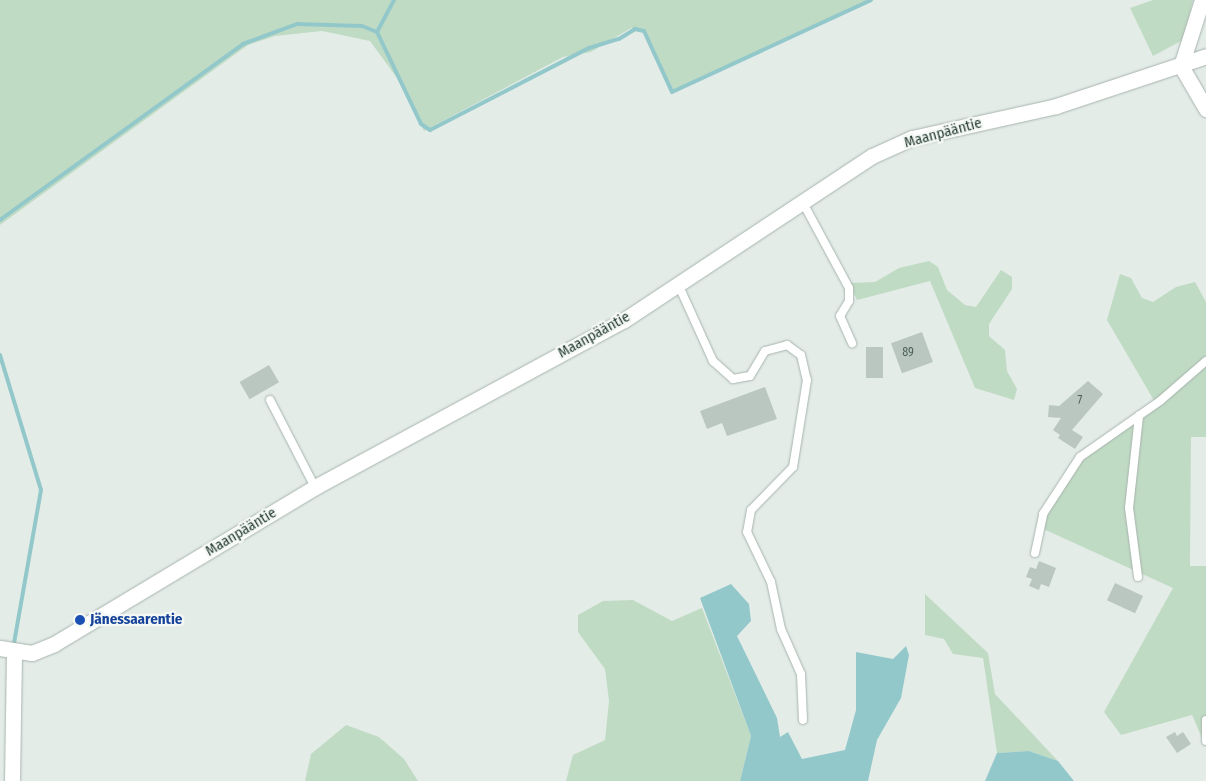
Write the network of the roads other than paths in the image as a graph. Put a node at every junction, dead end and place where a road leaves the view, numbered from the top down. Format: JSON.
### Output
{"nodes":[{"id":1,"x":1202,"y":0,"type":"edge"},
{"id":2,"x":1206,"y":56,"type":"edge"},
{"id":3,"x":1181,"y":66,"type":"junction"},
{"id":4,"x":1206,"y":109,"type":"edge"},
{"id":5,"x":802,"y":200,"type":"junction"},
{"id":6,"x":678,"y":284,"type":"junction"},
{"id":7,"x":852,"y":343,"type":"dead end"},
{"id":8,"x":1206,"y":362,"type":"edge"},
{"id":9,"x":270,"y":400,"type":"dead end"},
{"id":10,"x":1139,"y":416,"type":"junction"},
{"id":11,"x":315,"y":487,"type":"junction"},
{"id":12,"x":1035,"y":553,"type":"dead end"},
{"id":13,"x":1138,"y":577,"type":"dead end"},
{"id":14,"x":0,"y":648,"type":"edge"},
{"id":15,"x":14,"y":654,"type":"junction"},
{"id":16,"x":803,"y":720,"type":"dead end"},
{"id":17,"x":1206,"y":720,"type":"edge"},
{"id":18,"x":1206,"y":741,"type":"edge"},
{"id":19,"x":12,"y":781,"type":"edge"}],
"edges":[{"from":1,"to":3,"type":"street"},
{"from":2,"to":3,"type":"street","name":"Maanpääntie"},
{"from":3,"to":4,"type":"street"},
{"from":3,"to":5,"type":"street","name":"Maanpääntie"},
{"from":5,"to":6,"type":"street","name":"Maanpääntie"},
{"from":5,"to":7,"type":"lane"},
{"from":6,"to":11,"type":"street","name":"Maanpääntie"},
{"from":6,"to":16,"type":"lane"},
{"from":8,"to":10,"type":"lane"},
{"from":9,"to":11,"type":"lane"},
{"from":10,"to":12,"type":"lane"},
{"from":10,"to":13,"type":"lane"},
{"from":11,"to":15,"type":"street","name":"Maanpääntie"},
{"from":14,"to":15,"type":"street"},
{"from":15,"to":19,"type":"street"},
{"from":17,"to":18,"type":"lane"}]}
